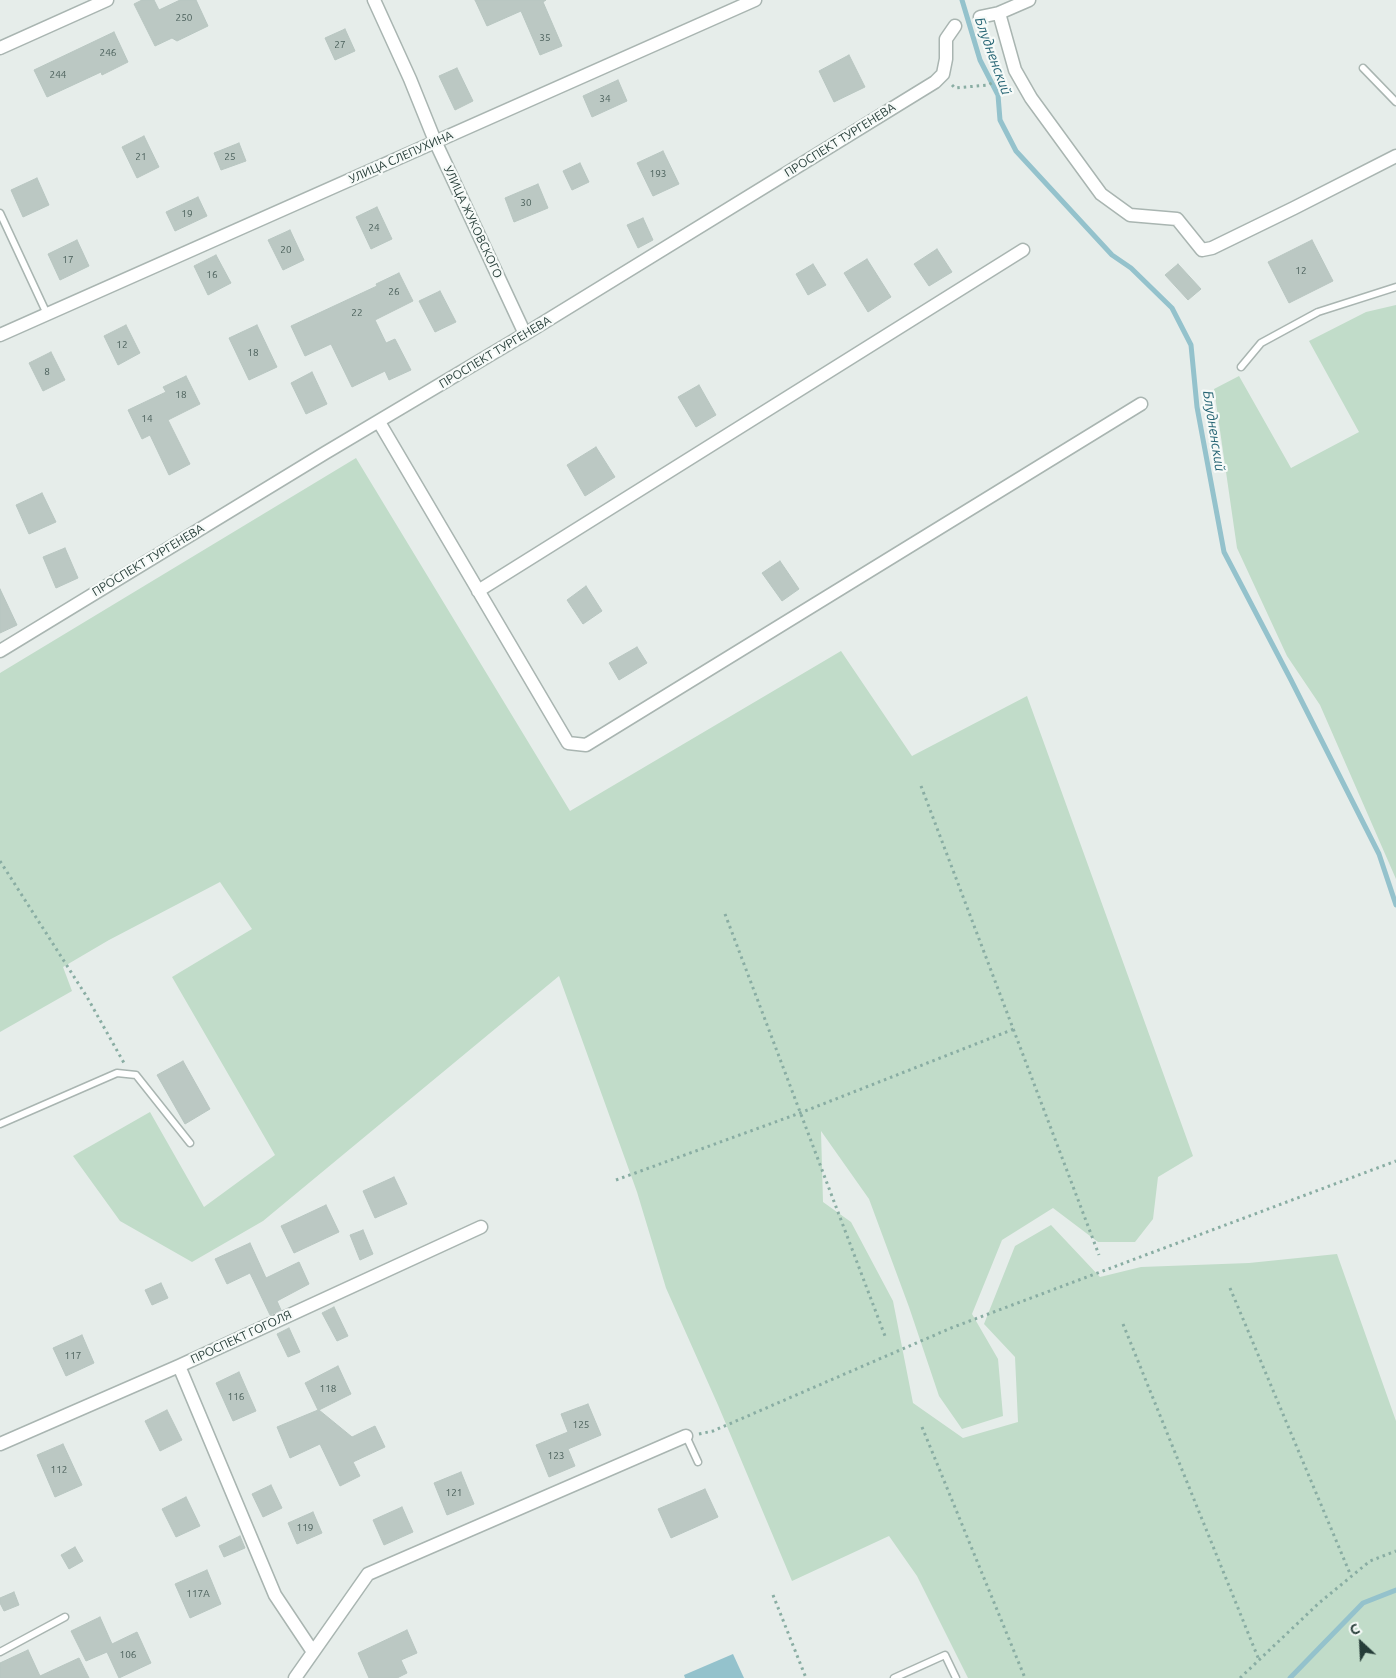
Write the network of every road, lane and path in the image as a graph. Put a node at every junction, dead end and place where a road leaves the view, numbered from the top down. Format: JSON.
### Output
{"nodes":[{"id":1,"x":107,"y":0,"type":"edge"},
{"id":2,"x":374,"y":0,"type":"edge"},
{"id":3,"x":755,"y":0,"type":"edge"},
{"id":4,"x":1029,"y":0,"type":"edge"},
{"id":5,"x":999,"y":13,"type":"junction"},
{"id":6,"x":980,"y":17,"type":"dead end"},
{"id":7,"x":955,"y":26,"type":"dead end"},
{"id":8,"x":0,"y":48,"type":"edge"},
{"id":9,"x":1363,"y":68,"type":"dead end"},
{"id":10,"x":943,"y":74,"type":"junction"},
{"id":11,"x":997,"y":80,"type":"dead end"},
{"id":12,"x":1396,"y":102,"type":"edge"},
{"id":13,"x":436,"y":141,"type":"junction"},
{"id":14,"x":1396,"y":156,"type":"edge"},
{"id":15,"x":0,"y":213,"type":"edge"},
{"id":16,"x":1023,"y":250,"type":"dead end"},
{"id":17,"x":1396,"y":287,"type":"edge"},
{"id":18,"x":47,"y":314,"type":"junction"},
{"id":19,"x":525,"y":334,"type":"junction"},
{"id":20,"x":0,"y":335,"type":"edge"},
{"id":21,"x":1242,"y":367,"type":"dead end"},
{"id":22,"x":1141,"y":404,"type":"dead end"},
{"id":23,"x":378,"y":422,"type":"junction"},
{"id":24,"x":478,"y":591,"type":"junction"},
{"id":25,"x":0,"y":651,"type":"edge"},
{"id":26,"x":921,"y":786,"type":"dead end"},
{"id":27,"x":0,"y":861,"type":"edge"},
{"id":28,"x":725,"y":914,"type":"dead end"},
{"id":29,"x":1014,"y":1029,"type":"junction"},
{"id":30,"x":130,"y":1074,"type":"junction"},
{"id":31,"x":800,"y":1113,"type":"junction"},
{"id":32,"x":0,"y":1124,"type":"edge"},
{"id":33,"x":190,"y":1143,"type":"dead end"},
{"id":34,"x":1396,"y":1161,"type":"edge"},
{"id":35,"x":616,"y":1180,"type":"dead end"},
{"id":36,"x":481,"y":1226,"type":"dead end"},
{"id":37,"x":1099,"y":1255,"type":"dead end"},
{"id":38,"x":1230,"y":1288,"type":"dead end"},
{"id":39,"x":1123,"y":1324,"type":"dead end"},
{"id":40,"x":885,"y":1336,"type":"dead end"},
{"id":41,"x":179,"y":1366,"type":"junction"},
{"id":42,"x":922,"y":1427,"type":"dead end"},
{"id":43,"x":686,"y":1436,"type":"junction"},
{"id":44,"x":0,"y":1444,"type":"edge"},
{"id":45,"x":698,"y":1462,"type":"dead end"},
{"id":46,"x":1396,"y":1551,"type":"edge"},
{"id":47,"x":1351,"y":1576,"type":"junction"},
{"id":48,"x":774,"y":1595,"type":"dead end"},
{"id":49,"x":65,"y":1617,"type":"dead end"},
{"id":50,"x":0,"y":1652,"type":"edge"},
{"id":51,"x":313,"y":1652,"type":"junction"},
{"id":52,"x":1259,"y":1660,"type":"junction"},
{"id":53,"x":295,"y":1678,"type":"edge"},
{"id":54,"x":806,"y":1678,"type":"edge"},
{"id":55,"x":894,"y":1678,"type":"edge"},
{"id":56,"x":956,"y":1678,"type":"edge"},
{"id":57,"x":1025,"y":1678,"type":"edge"},
{"id":58,"x":1240,"y":1678,"type":"edge"}],
"edges":[{"from":1,"to":8,"type":"street"},
{"from":2,"to":13,"type":"street","name":"УЛИЦА ЖУКОВСКОГО"},
{"from":3,"to":13,"type":"street","name":"УЛИЦА СЛЕПУХИНА"},
{"from":4,"to":5,"type":"street"},
{"from":5,"to":6,"type":"street"},
{"from":5,"to":14,"type":"street"},
{"from":7,"to":10,"type":"street"},
{"from":9,"to":12,"type":"lane"},
{"from":10,"to":11,"type":"path"},
{"from":10,"to":19,"type":"street","name":"ПРОСПЕКТ ТУРГЕНЕВА"},
{"from":13,"to":18,"type":"street","name":"УЛИЦА СЛЕПУХИНА"},
{"from":13,"to":19,"type":"street","name":"УЛИЦА ЖУКОВСКОГО"},
{"from":15,"to":18,"type":"lane"},
{"from":16,"to":24,"type":"street"},
{"from":17,"to":21,"type":"lane"},
{"from":18,"to":20,"type":"street","name":"УЛИЦА СЛЕПУХИНА"},
{"from":19,"to":23,"type":"street","name":"ПРОСПЕКТ ТУРГЕНЕВА"},
{"from":22,"to":24,"type":"street"},
{"from":23,"to":24,"type":"street"},
{"from":23,"to":25,"type":"street","name":"ПРОСПЕКТ ТУРГЕНЕВА"},
{"from":26,"to":29,"type":"path"},
{"from":27,"to":30,"type":"path"},
{"from":28,"to":31,"type":"path"},
{"from":29,"to":31,"type":"path"},
{"from":29,"to":37,"type":"path"},
{"from":30,"to":32,"type":"lane"},
{"from":30,"to":33,"type":"lane"},
{"from":31,"to":35,"type":"path"},
{"from":31,"to":40,"type":"path"},
{"from":34,"to":43,"type":"path"},
{"from":36,"to":41,"type":"street","name":"ПРОСПЕКТ ГОГОЛЯ"},
{"from":38,"to":47,"type":"path"},
{"from":39,"to":52,"type":"path"},
{"from":41,"to":44,"type":"street","name":"ПРОСПЕКТ ГОГОЛЯ"},
{"from":41,"to":51,"type":"street"},
{"from":42,"to":57,"type":"path"},
{"from":43,"to":45,"type":"lane"},
{"from":43,"to":51,"type":"street"},
{"from":46,"to":47,"type":"path"},
{"from":47,"to":52,"type":"path"},
{"from":48,"to":54,"type":"path"},
{"from":49,"to":50,"type":"lane"},
{"from":51,"to":53,"type":"street"},
{"from":52,"to":58,"type":"path"},
{"from":55,"to":56,"type":"lane"}]}
